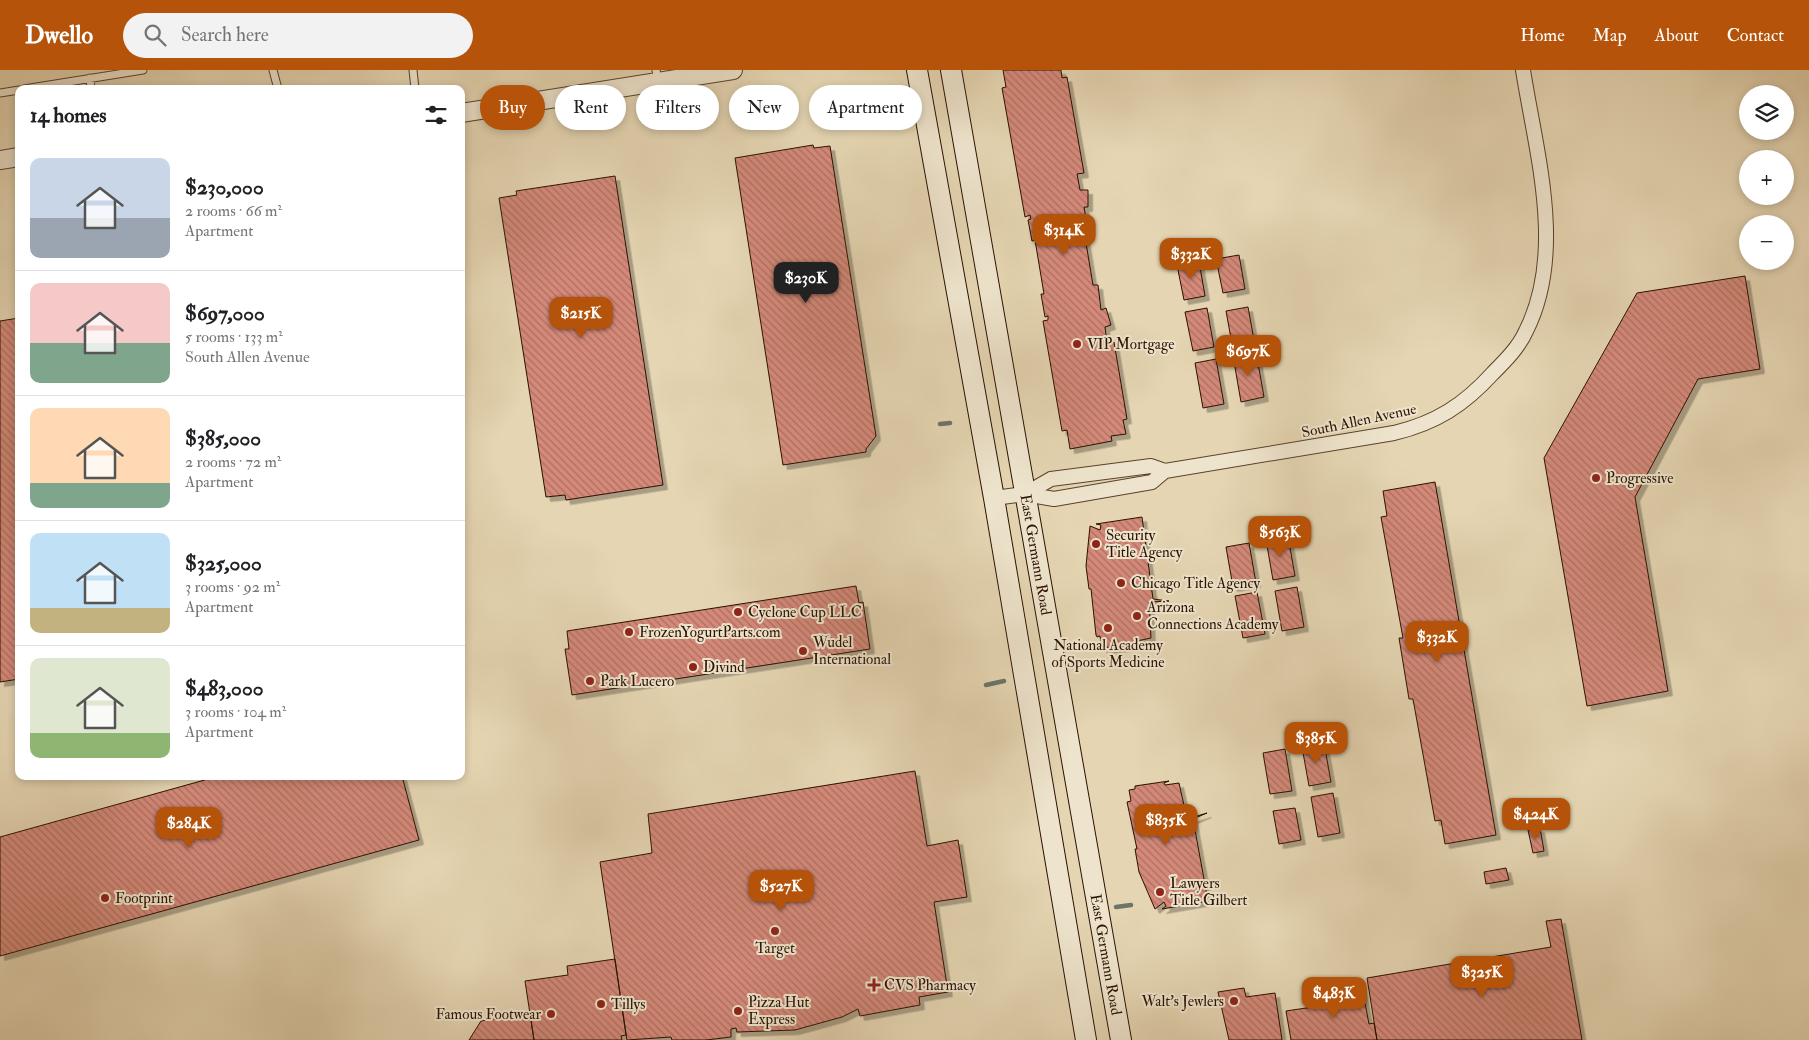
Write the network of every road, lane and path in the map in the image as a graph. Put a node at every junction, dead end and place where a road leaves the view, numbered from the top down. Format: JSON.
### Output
{"nodes":[{"id":1,"x":143,"y":70,"type":"edge"},
{"id":2,"x":274,"y":70,"type":"edge"},
{"id":3,"x":413,"y":70,"type":"edge"},
{"id":4,"x":733,"y":70,"type":"edge"},
{"id":5,"x":917,"y":70,"type":"edge"},
{"id":6,"x":951,"y":70,"type":"edge"},
{"id":7,"x":1523,"y":70,"type":"edge"},
{"id":8,"x":657,"y":75,"type":"edge"},
{"id":9,"x":90,"y":78,"type":"junction"},
{"id":10,"x":48,"y":85,"type":"edge"},
{"id":11,"x":91,"y":85,"type":"edge"},
{"id":12,"x":277,"y":85,"type":"edge"},
{"id":13,"x":415,"y":85,"type":"edge"},
{"id":14,"x":15,"y":90,"type":"edge"},
{"id":15,"x":0,"y":92,"type":"edge"},
{"id":16,"x":465,"y":112,"type":"edge"},
{"id":17,"x":15,"y":158,"type":"edge"},
{"id":18,"x":0,"y":160,"type":"edge"},
{"id":19,"x":1165,"y":471,"type":"junction"},
{"id":20,"x":1025,"y":494,"type":"junction"},
{"id":21,"x":994,"y":498,"type":"junction"},
{"id":22,"x":1086,"y":1040,"type":"edge"},
{"id":23,"x":1121,"y":1040,"type":"edge"}],
"edges":[{"from":1,"to":9,"type":"lane"},
{"from":2,"to":12,"type":"lane"},
{"from":3,"to":13,"type":"lane"},
{"from":4,"to":8,"type":"street"},
{"from":5,"to":21,"type":"main road","name":"East Germann Road"},
{"from":6,"to":20,"type":"main road","name":"East Germann Road"},
{"from":7,"to":19,"type":"street","name":"South Allen Avenue"},
{"from":8,"to":16,"type":"street"},
{"from":9,"to":10,"type":"lane"},
{"from":9,"to":11,"type":"lane"},
{"from":14,"to":15,"type":"lane"},
{"from":17,"to":18,"type":"street"},
{"from":19,"to":20,"type":"street","name":"South Allen Avenue"},
{"from":19,"to":20,"type":"street","name":"South Allen Avenue"},
{"from":20,"to":21,"type":"street","name":"South Allen Avenue"},
{"from":20,"to":23,"type":"main road","name":"East Germann Road"},
{"from":21,"to":22,"type":"main road","name":"East Germann Road"}]}
